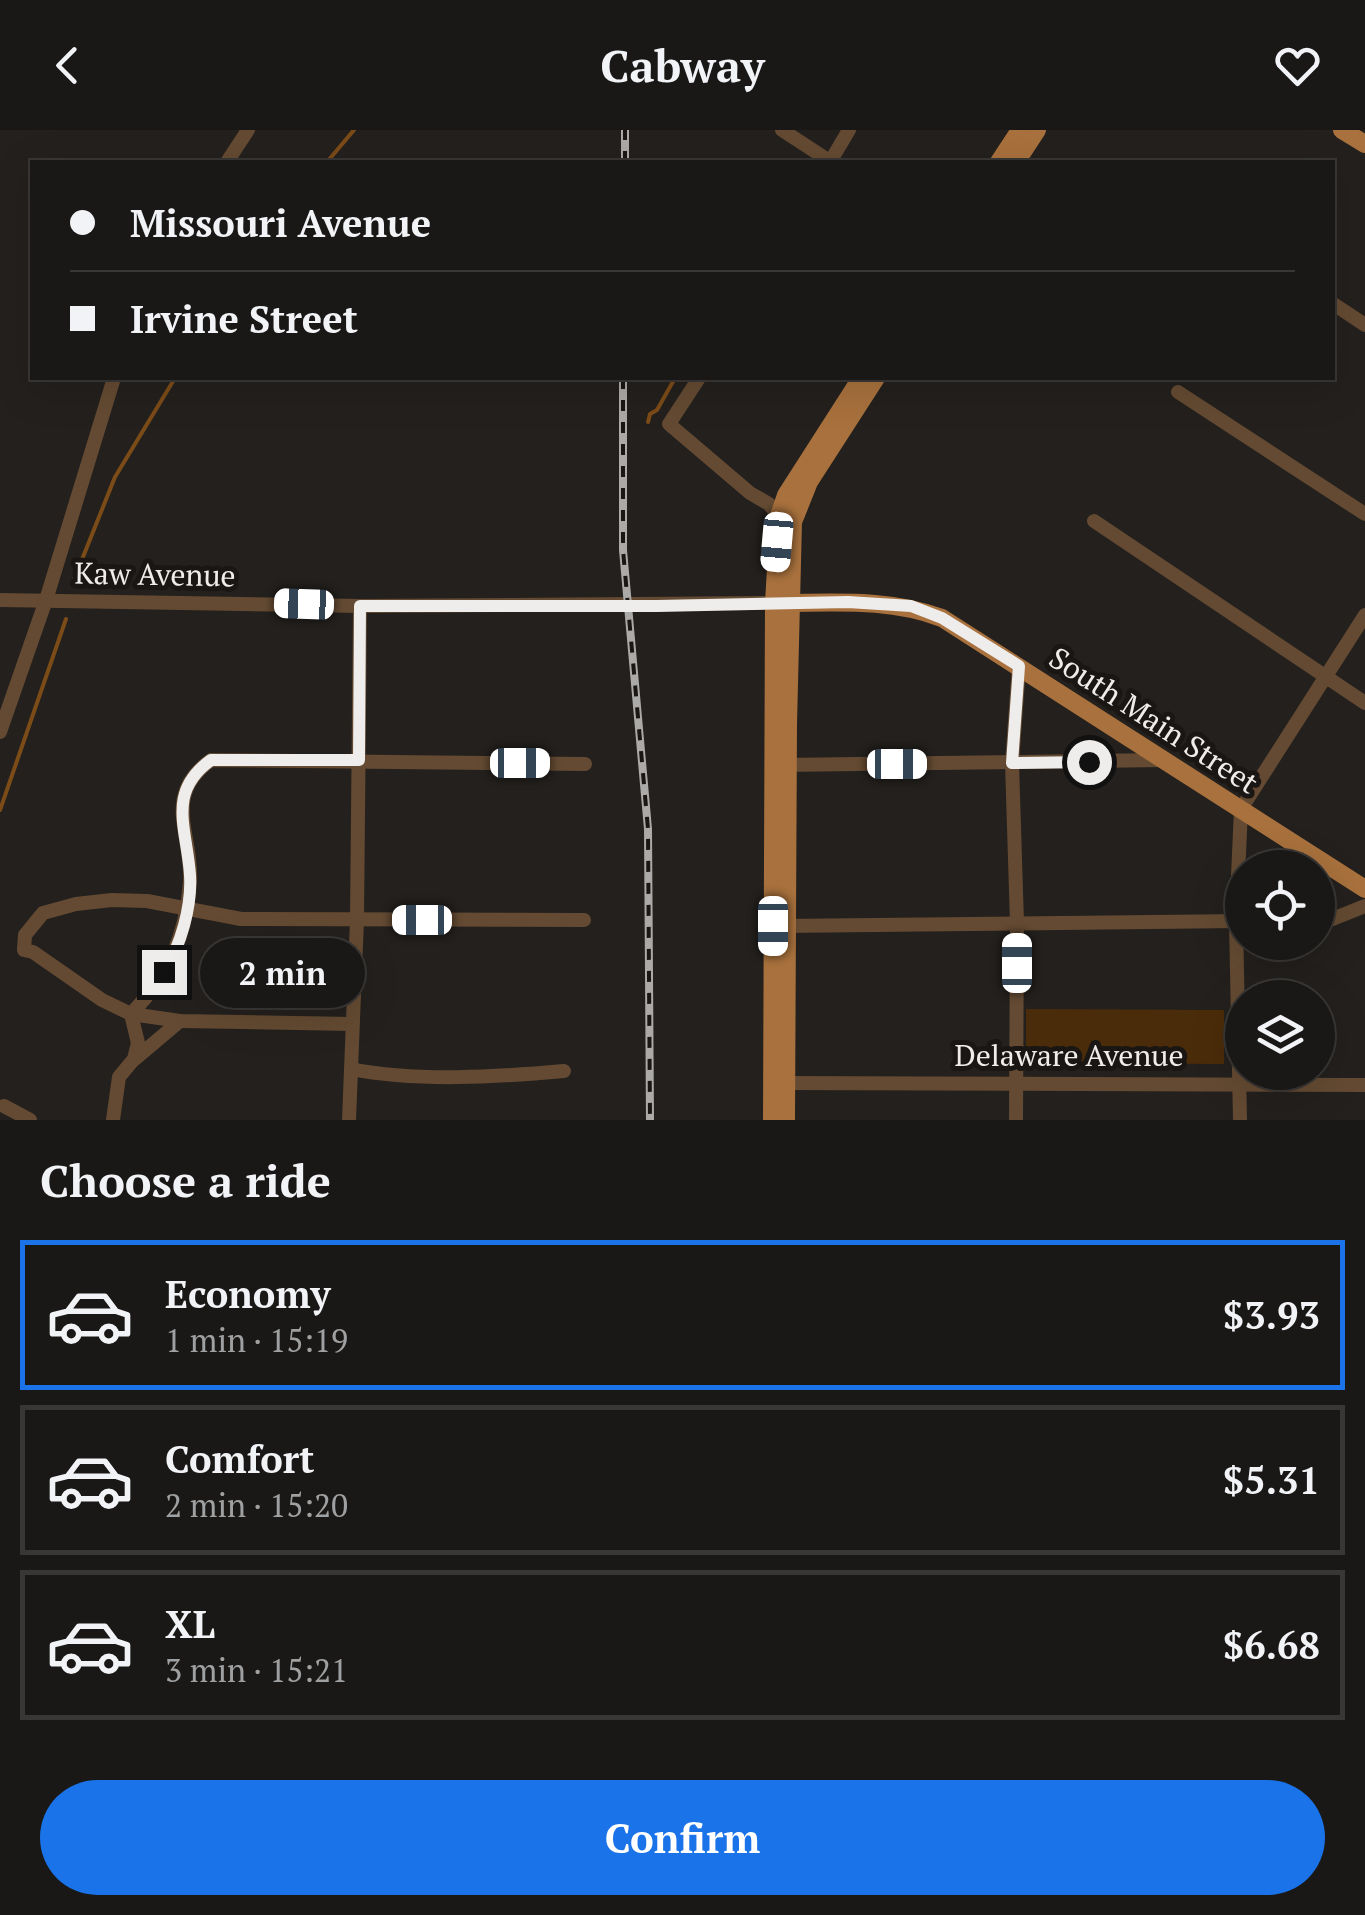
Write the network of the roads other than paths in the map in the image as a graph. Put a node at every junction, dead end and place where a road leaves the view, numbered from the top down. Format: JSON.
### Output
{"nodes":[{"id":1,"x":248,"y":130,"type":"edge"},
{"id":2,"x":782,"y":130,"type":"edge"},
{"id":3,"x":848,"y":130,"type":"edge"},
{"id":4,"x":1020,"y":130,"type":"edge"},
{"id":5,"x":1037,"y":130,"type":"edge"},
{"id":6,"x":1342,"y":130,"type":"edge"},
{"id":7,"x":1365,"y":144,"type":"edge"},
{"id":8,"x":228,"y":160,"type":"edge"},
{"id":9,"x":828,"y":160,"type":"edge"},
{"id":10,"x":832,"y":160,"type":"edge"},
{"id":11,"x":1001,"y":160,"type":"edge"},
{"id":12,"x":1017,"y":160,"type":"edge"},
{"id":13,"x":1335,"y":305,"type":"edge"},
{"id":14,"x":1365,"y":324,"type":"edge"},
{"id":15,"x":113,"y":380,"type":"edge"},
{"id":16,"x":698,"y":380,"type":"edge"},
{"id":17,"x":861,"y":380,"type":"edge"},
{"id":18,"x":875,"y":380,"type":"edge"},
{"id":19,"x":1178,"y":392,"type":"dead end"},
{"id":20,"x":1365,"y":514,"type":"edge"},
{"id":21,"x":786,"y":520,"type":"junction"},
{"id":22,"x":1094,"y":521,"type":"dead end"},
{"id":23,"x":0,"y":600,"type":"edge"},
{"id":24,"x":46,"y":600,"type":"junction"},
{"id":25,"x":782,"y":603,"type":"junction"},
{"id":26,"x":360,"y":606,"type":"junction"},
{"id":27,"x":1365,"y":615,"type":"edge"},
{"id":28,"x":1019,"y":666,"type":"junction"},
{"id":29,"x":1324,"y":677,"type":"junction"},
{"id":30,"x":1365,"y":703,"type":"edge"},
{"id":31,"x":0,"y":732,"type":"edge"},
{"id":32,"x":359,"y":760,"type":"junction"},
{"id":33,"x":1165,"y":760,"type":"junction"},
{"id":34,"x":1012,"y":763,"type":"junction"},
{"id":35,"x":585,"y":764,"type":"dead end"},
{"id":36,"x":781,"y":765,"type":"junction"},
{"id":37,"x":1241,"y":809,"type":"junction"},
{"id":38,"x":1241,"y":850,"type":"edge"},
{"id":39,"x":1365,"y":889,"type":"edge"},
{"id":40,"x":1365,"y":906,"type":"edge"},
{"id":41,"x":187,"y":908,"type":"junction"},
{"id":42,"x":1335,"y":918,"type":"edge"},
{"id":43,"x":356,"y":920,"type":"junction"},
{"id":44,"x":584,"y":920,"type":"dead end"},
{"id":45,"x":1225,"y":921,"type":"edge"},
{"id":46,"x":1017,"y":924,"type":"junction"},
{"id":47,"x":780,"y":926,"type":"junction"},
{"id":48,"x":131,"y":1014,"type":"junction"},
{"id":49,"x":180,"y":1021,"type":"junction"},
{"id":50,"x":352,"y":1024,"type":"junction"},
{"id":51,"x":134,"y":1059,"type":"junction"},
{"id":52,"x":351,"y":1069,"type":"junction"},
{"id":53,"x":564,"y":1071,"type":"dead end"},
{"id":54,"x":780,"y":1082,"type":"junction"},
{"id":55,"x":1017,"y":1082,"type":"junction"},
{"id":56,"x":1225,"y":1084,"type":"edge"},
{"id":57,"x":1335,"y":1085,"type":"edge"},
{"id":58,"x":1365,"y":1085,"type":"edge"},
{"id":59,"x":1240,"y":1090,"type":"edge"},
{"id":60,"x":4,"y":1106,"type":"dead end"},
{"id":61,"x":30,"y":1120,"type":"edge"},
{"id":62,"x":113,"y":1120,"type":"edge"},
{"id":63,"x":349,"y":1120,"type":"edge"},
{"id":64,"x":772,"y":1120,"type":"edge"},
{"id":65,"x":786,"y":1120,"type":"edge"},
{"id":66,"x":1016,"y":1120,"type":"edge"},
{"id":67,"x":1240,"y":1120,"type":"edge"}],
"edges":[{"from":1,"to":8,"type":"street"},
{"from":2,"to":9,"type":"street"},
{"from":3,"to":10,"type":"street"},
{"from":4,"to":11,"type":"main road"},
{"from":5,"to":12,"type":"main road"},
{"from":6,"to":7,"type":"main road"},
{"from":13,"to":14,"type":"street"},
{"from":15,"to":24,"type":"street"},
{"from":16,"to":21,"type":"street"},
{"from":17,"to":21,"type":"main road"},
{"from":18,"to":21,"type":"main road"},
{"from":19,"to":20,"type":"street"},
{"from":21,"to":25,"type":"main road"},
{"from":22,"to":29,"type":"street"},
{"from":23,"to":24,"type":"street","name":"Kaw Avenue"},
{"from":24,"to":26,"type":"street","name":"Kaw Avenue"},
{"from":24,"to":31,"type":"street"},
{"from":25,"to":26,"type":"street","name":"Kaw Avenue"},
{"from":25,"to":28,"type":"main road","name":"South Main Street"},
{"from":25,"to":36,"type":"main road"},
{"from":26,"to":32,"type":"street"},
{"from":27,"to":29,"type":"street"},
{"from":28,"to":33,"type":"main road","name":"South Main Street"},
{"from":28,"to":34,"type":"street"},
{"from":29,"to":30,"type":"street"},
{"from":29,"to":37,"type":"street"},
{"from":32,"to":35,"type":"street"},
{"from":32,"to":41,"type":"street"},
{"from":32,"to":43,"type":"street"},
{"from":33,"to":34,"type":"street"},
{"from":33,"to":37,"type":"main road","name":"South Main Street"},
{"from":34,"to":36,"type":"street"},
{"from":34,"to":46,"type":"street"},
{"from":36,"to":47,"type":"main road"},
{"from":37,"to":38,"type":"street"},
{"from":37,"to":39,"type":"main road","name":"South Main Street"},
{"from":40,"to":42,"type":"street"},
{"from":41,"to":43,"type":"street"},
{"from":41,"to":48,"type":"street"},
{"from":41,"to":48,"type":"street"},
{"from":43,"to":44,"type":"street"},
{"from":43,"to":50,"type":"street"},
{"from":45,"to":46,"type":"street"},
{"from":46,"to":47,"type":"street"},
{"from":46,"to":55,"type":"street"},
{"from":47,"to":54,"type":"main road"},
{"from":48,"to":49,"type":"street"},
{"from":48,"to":51,"type":"street"},
{"from":49,"to":50,"type":"street"},
{"from":49,"to":51,"type":"street"},
{"from":50,"to":52,"type":"street"},
{"from":51,"to":62,"type":"street"},
{"from":52,"to":53,"type":"street"},
{"from":52,"to":63,"type":"street"},
{"from":54,"to":55,"type":"street","name":"Delaware Avenue"},
{"from":54,"to":64,"type":"main road"},
{"from":54,"to":65,"type":"main road"},
{"from":55,"to":56,"type":"street","name":"Delaware Avenue"},
{"from":55,"to":66,"type":"street"},
{"from":57,"to":58,"type":"street","name":"Delaware Avenue"},
{"from":59,"to":67,"type":"street"},
{"from":60,"to":61,"type":"street"}]}
